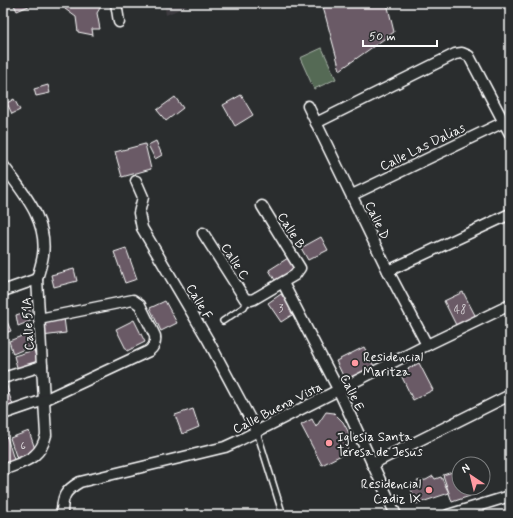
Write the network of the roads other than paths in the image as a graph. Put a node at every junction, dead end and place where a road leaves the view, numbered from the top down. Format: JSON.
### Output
{"nodes":[{"id":1,"x":116,"y":3,"type":"edge"},
{"id":2,"x":118,"y":22,"type":"dead end"},
{"id":3,"x":308,"y":106,"type":"dead end"},
{"id":4,"x":504,"y":122,"type":"junction"},
{"id":5,"x":316,"y":123,"type":"junction"},
{"id":6,"x":510,"y":134,"type":"edge"},
{"id":7,"x":3,"y":165,"type":"edge"},
{"id":8,"x":136,"y":181,"type":"dead end"},
{"id":9,"x":352,"y":195,"type":"junction"},
{"id":10,"x":262,"y":206,"type":"dead end"},
{"id":11,"x":510,"y":214,"type":"edge"},
{"id":12,"x":203,"y":234,"type":"dead end"},
{"id":13,"x":388,"y":271,"type":"junction"},
{"id":14,"x":37,"y":279,"type":"junction"},
{"id":15,"x":283,"y":283,"type":"junction"},
{"id":16,"x":3,"y":291,"type":"edge"},
{"id":17,"x":248,"y":300,"type":"junction"},
{"id":18,"x":510,"y":306,"type":"edge"},
{"id":19,"x":39,"y":319,"type":"junction"},
{"id":20,"x":223,"y":321,"type":"dead end"},
{"id":21,"x":427,"y":345,"type":"junction"},
{"id":22,"x":42,"y":366,"type":"junction"},
{"id":23,"x":3,"y":378,"type":"edge"},
{"id":24,"x":339,"y":391,"type":"junction"},
{"id":25,"x":510,"y":395,"type":"edge"},
{"id":26,"x":44,"y":400,"type":"junction"},
{"id":27,"x":3,"y":414,"type":"edge"},
{"id":28,"x":257,"y":432,"type":"junction"},
{"id":29,"x":372,"y":464,"type":"junction"},
{"id":30,"x":3,"y":470,"type":"edge"},
{"id":31,"x":510,"y":496,"type":"edge"},
{"id":32,"x":281,"y":509,"type":"dead end"},
{"id":33,"x":62,"y":515,"type":"edge"},
{"id":34,"x":396,"y":515,"type":"edge"},
{"id":35,"x":451,"y":515,"type":"edge"}],
"edges":[{"from":1,"to":2,"type":"street"},
{"from":3,"to":5,"type":"street","name":"Calle D"},
{"from":4,"to":5,"type":"street"},
{"from":4,"to":6,"type":"street"},
{"from":4,"to":9,"type":"street","name":"Calle Las Dalias"},
{"from":5,"to":9,"type":"street","name":"Calle D"},
{"from":7,"to":14,"type":"street","name":"Calle 51A"},
{"from":8,"to":28,"type":"street","name":"Calle F"},
{"from":9,"to":13,"type":"street","name":"Calle D"},
{"from":10,"to":15,"type":"street","name":"Calle B"},
{"from":11,"to":13,"type":"street"},
{"from":12,"to":17,"type":"street","name":"Calle C"},
{"from":13,"to":21,"type":"street","name":"Calle D"},
{"from":14,"to":16,"type":"street"},
{"from":14,"to":19,"type":"street","name":"Calle 51A"},
{"from":15,"to":17,"type":"street"},
{"from":15,"to":24,"type":"street","name":"Calle E"},
{"from":17,"to":20,"type":"lane"},
{"from":18,"to":21,"type":"street","name":"Calle Buena Vista"},
{"from":19,"to":22,"type":"street","name":"Calle 51A"},
{"from":19,"to":26,"type":"street"},
{"from":21,"to":24,"type":"street","name":"Calle Buena Vista"},
{"from":22,"to":23,"type":"street"},
{"from":22,"to":26,"type":"street","name":"Calle 51A"},
{"from":24,"to":28,"type":"street","name":"Calle Buena Vista"},
{"from":24,"to":29,"type":"street","name":"Calle E"},
{"from":25,"to":29,"type":"street"},
{"from":26,"to":27,"type":"street"},
{"from":26,"to":30,"type":"street","name":"Calle 51A"},
{"from":28,"to":32,"type":"lane"},
{"from":28,"to":33,"type":"street","name":"Calle Buena Vista"},
{"from":29,"to":34,"type":"street","name":"Calle E"},
{"from":31,"to":35,"type":"street"}]}
